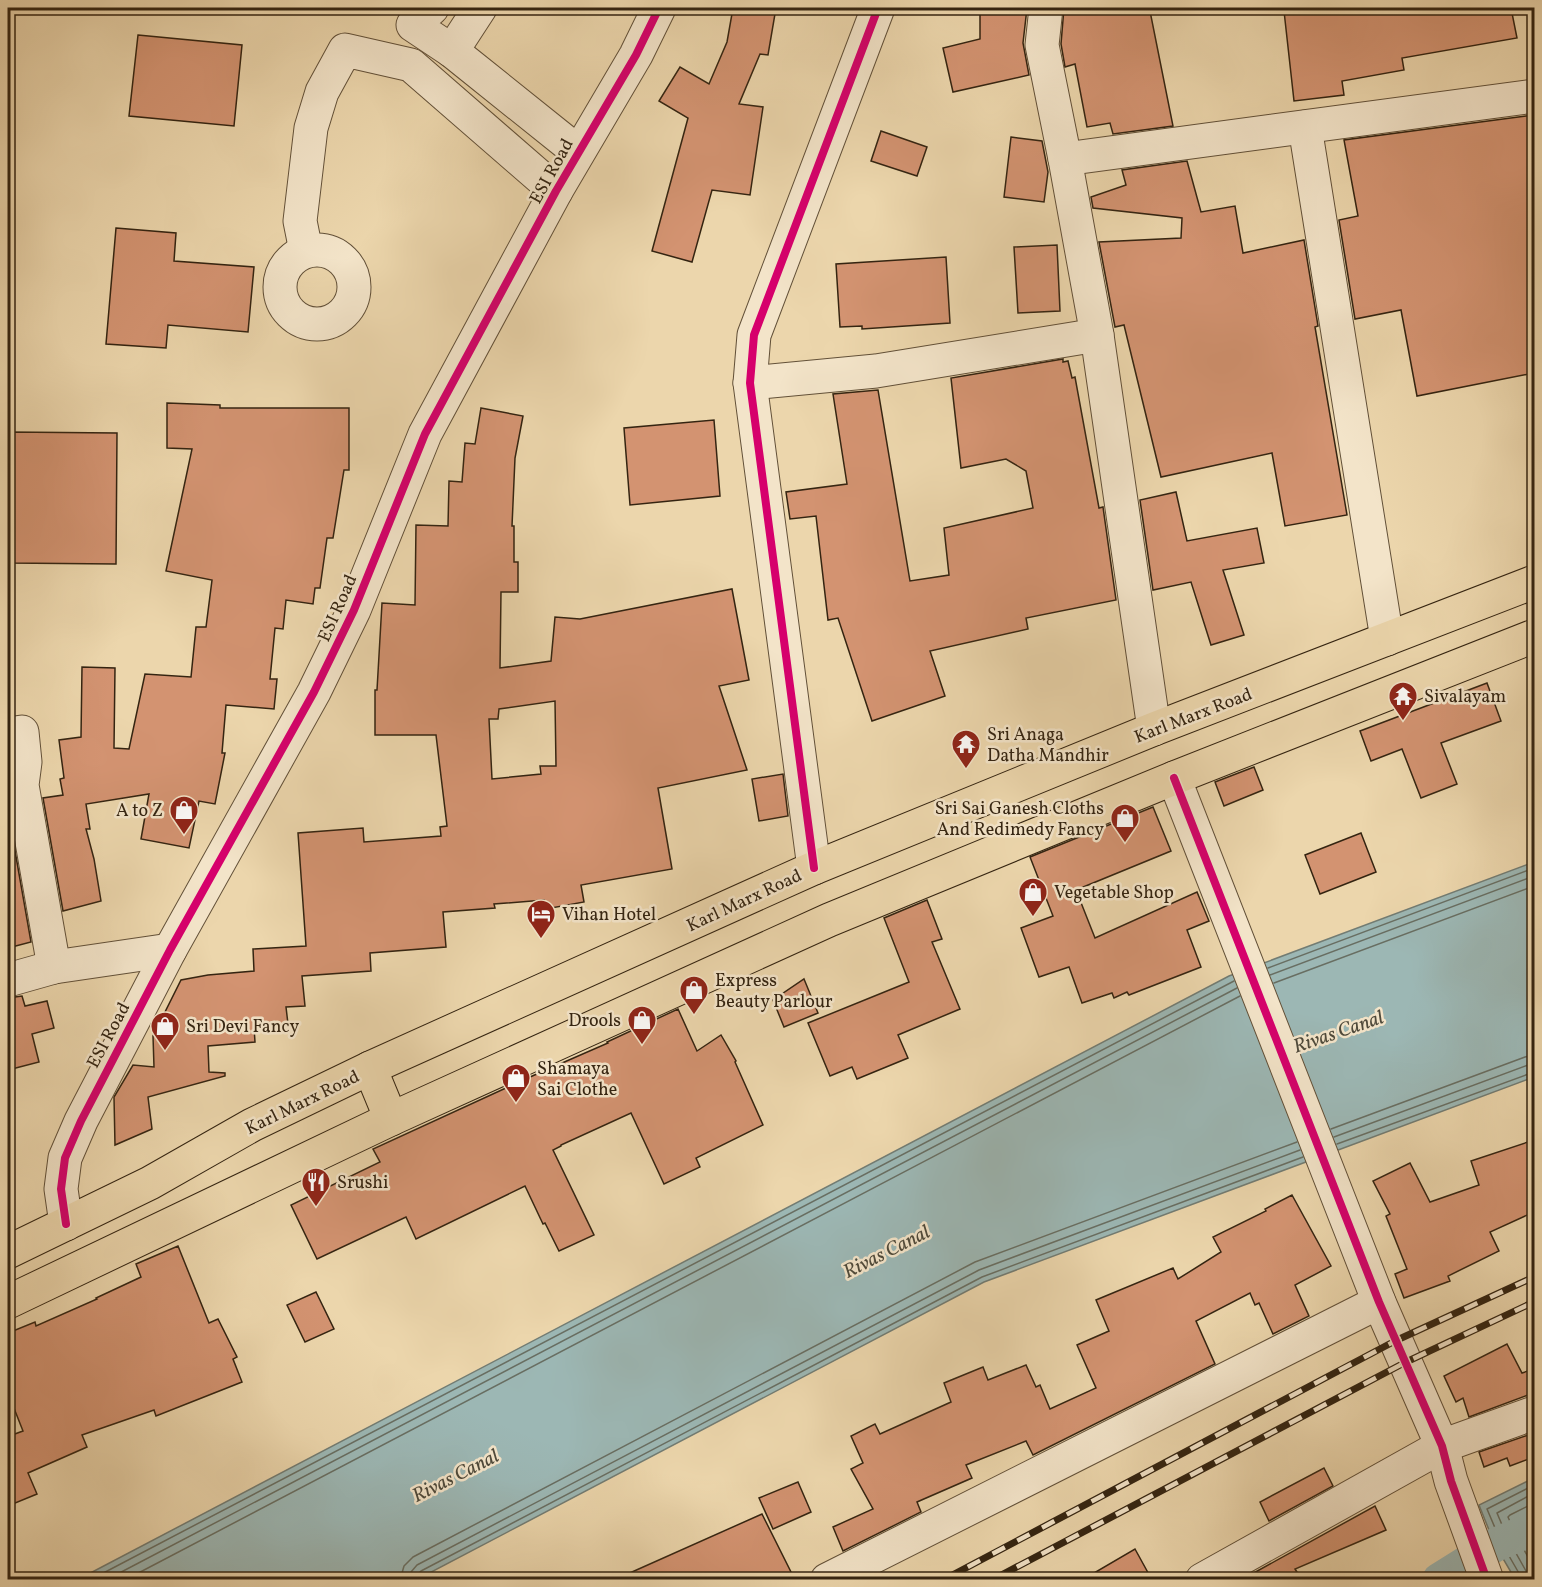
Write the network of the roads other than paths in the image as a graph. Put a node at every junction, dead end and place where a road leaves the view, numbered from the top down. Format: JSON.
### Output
{"nodes":[{"id":1,"x":432,"y":8,"type":"edge"},
{"id":2,"x":480,"y":8,"type":"edge"},
{"id":3,"x":659,"y":8,"type":"edge"},
{"id":4,"x":878,"y":8,"type":"edge"},
{"id":5,"x":1046,"y":8,"type":"edge"},
{"id":6,"x":452,"y":51,"type":"junction"},
{"id":7,"x":1534,"y":96,"type":"edge"},
{"id":8,"x":1305,"y":127,"type":"junction"},
{"id":9,"x":578,"y":152,"type":"junction"},
{"id":10,"x":1065,"y":159,"type":"junction"},
{"id":11,"x":556,"y":191,"type":"junction"},
{"id":12,"x":306,"y":251,"type":"dead end"},
{"id":13,"x":1097,"y":335,"type":"junction"},
{"id":14,"x":750,"y":383,"type":"junction"},
{"id":15,"x":1534,"y":582,"type":"edge"},
{"id":16,"x":1534,"y":636,"type":"edge"},
{"id":17,"x":1387,"y":639,"type":"junction"},
{"id":18,"x":1316,"y":667,"type":"junction"},
{"id":19,"x":1333,"y":715,"type":"junction"},
{"id":20,"x":1154,"y":729,"type":"junction"},
{"id":21,"x":8,"y":734,"type":"edge"},
{"id":22,"x":1173,"y":778,"type":"junction"},
{"id":23,"x":814,"y":868,"type":"junction"},
{"id":24,"x":768,"y":889,"type":"junction"},
{"id":25,"x":789,"y":938,"type":"junction"},
{"id":26,"x":170,"y":950,"type":"junction"},
{"id":27,"x":54,"y":967,"type":"junction"},
{"id":28,"x":8,"y":980,"type":"edge"},
{"id":29,"x":370,"y":1068,"type":"junction"},
{"id":30,"x":391,"y":1119,"type":"junction"},
{"id":31,"x":66,"y":1224,"type":"junction"},
{"id":32,"x":8,"y":1252,"type":"edge"},
{"id":33,"x":8,"y":1302,"type":"edge"},
{"id":34,"x":1379,"y":1302,"type":"junction"},
{"id":35,"x":1534,"y":1413,"type":"edge"},
{"id":36,"x":1442,"y":1446,"type":"junction"},
{"id":37,"x":827,"y":1580,"type":"edge"},
{"id":38,"x":1202,"y":1580,"type":"edge"},
{"id":39,"x":1487,"y":1580,"type":"edge"}],
"edges":[{"from":1,"to":6,"type":"street"},
{"from":2,"to":6,"type":"street"},
{"from":3,"to":9,"type":"street","name":"ESI Road"},
{"from":4,"to":14,"type":"street"},
{"from":5,"to":10,"type":"street"},
{"from":6,"to":9,"type":"street"},
{"from":7,"to":8,"type":"street"},
{"from":8,"to":10,"type":"street"},
{"from":8,"to":17,"type":"street"},
{"from":9,"to":11,"type":"street","name":"ESI Road"},
{"from":10,"to":13,"type":"street"},
{"from":11,"to":12,"type":"street"},
{"from":11,"to":26,"type":"street","name":"ESI Road"},
{"from":13,"to":14,"type":"street"},
{"from":13,"to":20,"type":"street"},
{"from":14,"to":23,"type":"street"},
{"from":15,"to":17,"type":"main road","name":"Karl Marx Road"},
{"from":16,"to":19,"type":"main road"},
{"from":17,"to":18,"type":"main road","name":"Karl Marx Road"},
{"from":18,"to":19,"type":"main road"},
{"from":18,"to":20,"type":"main road","name":"Karl Marx Road"},
{"from":19,"to":22,"type":"main road"},
{"from":20,"to":23,"type":"main road","name":"Karl Marx Road"},
{"from":21,"to":27,"type":"street"},
{"from":22,"to":25,"type":"main road"},
{"from":22,"to":34,"type":"street"},
{"from":23,"to":24,"type":"main road","name":"Karl Marx Road"},
{"from":24,"to":25,"type":"main road"},
{"from":24,"to":29,"type":"main road","name":"Karl Marx Road"},
{"from":25,"to":30,"type":"main road"},
{"from":26,"to":27,"type":"street"},
{"from":26,"to":31,"type":"street","name":"ESI Road"},
{"from":27,"to":28,"type":"street"},
{"from":29,"to":30,"type":"main road"},
{"from":29,"to":31,"type":"main road","name":"Karl Marx Road"},
{"from":30,"to":33,"type":"main road"},
{"from":31,"to":32,"type":"main road","name":"Karl Marx Road"},
{"from":34,"to":36,"type":"street"},
{"from":34,"to":37,"type":"street"},
{"from":35,"to":36,"type":"street"},
{"from":36,"to":38,"type":"street"},
{"from":36,"to":39,"type":"street"}]}
